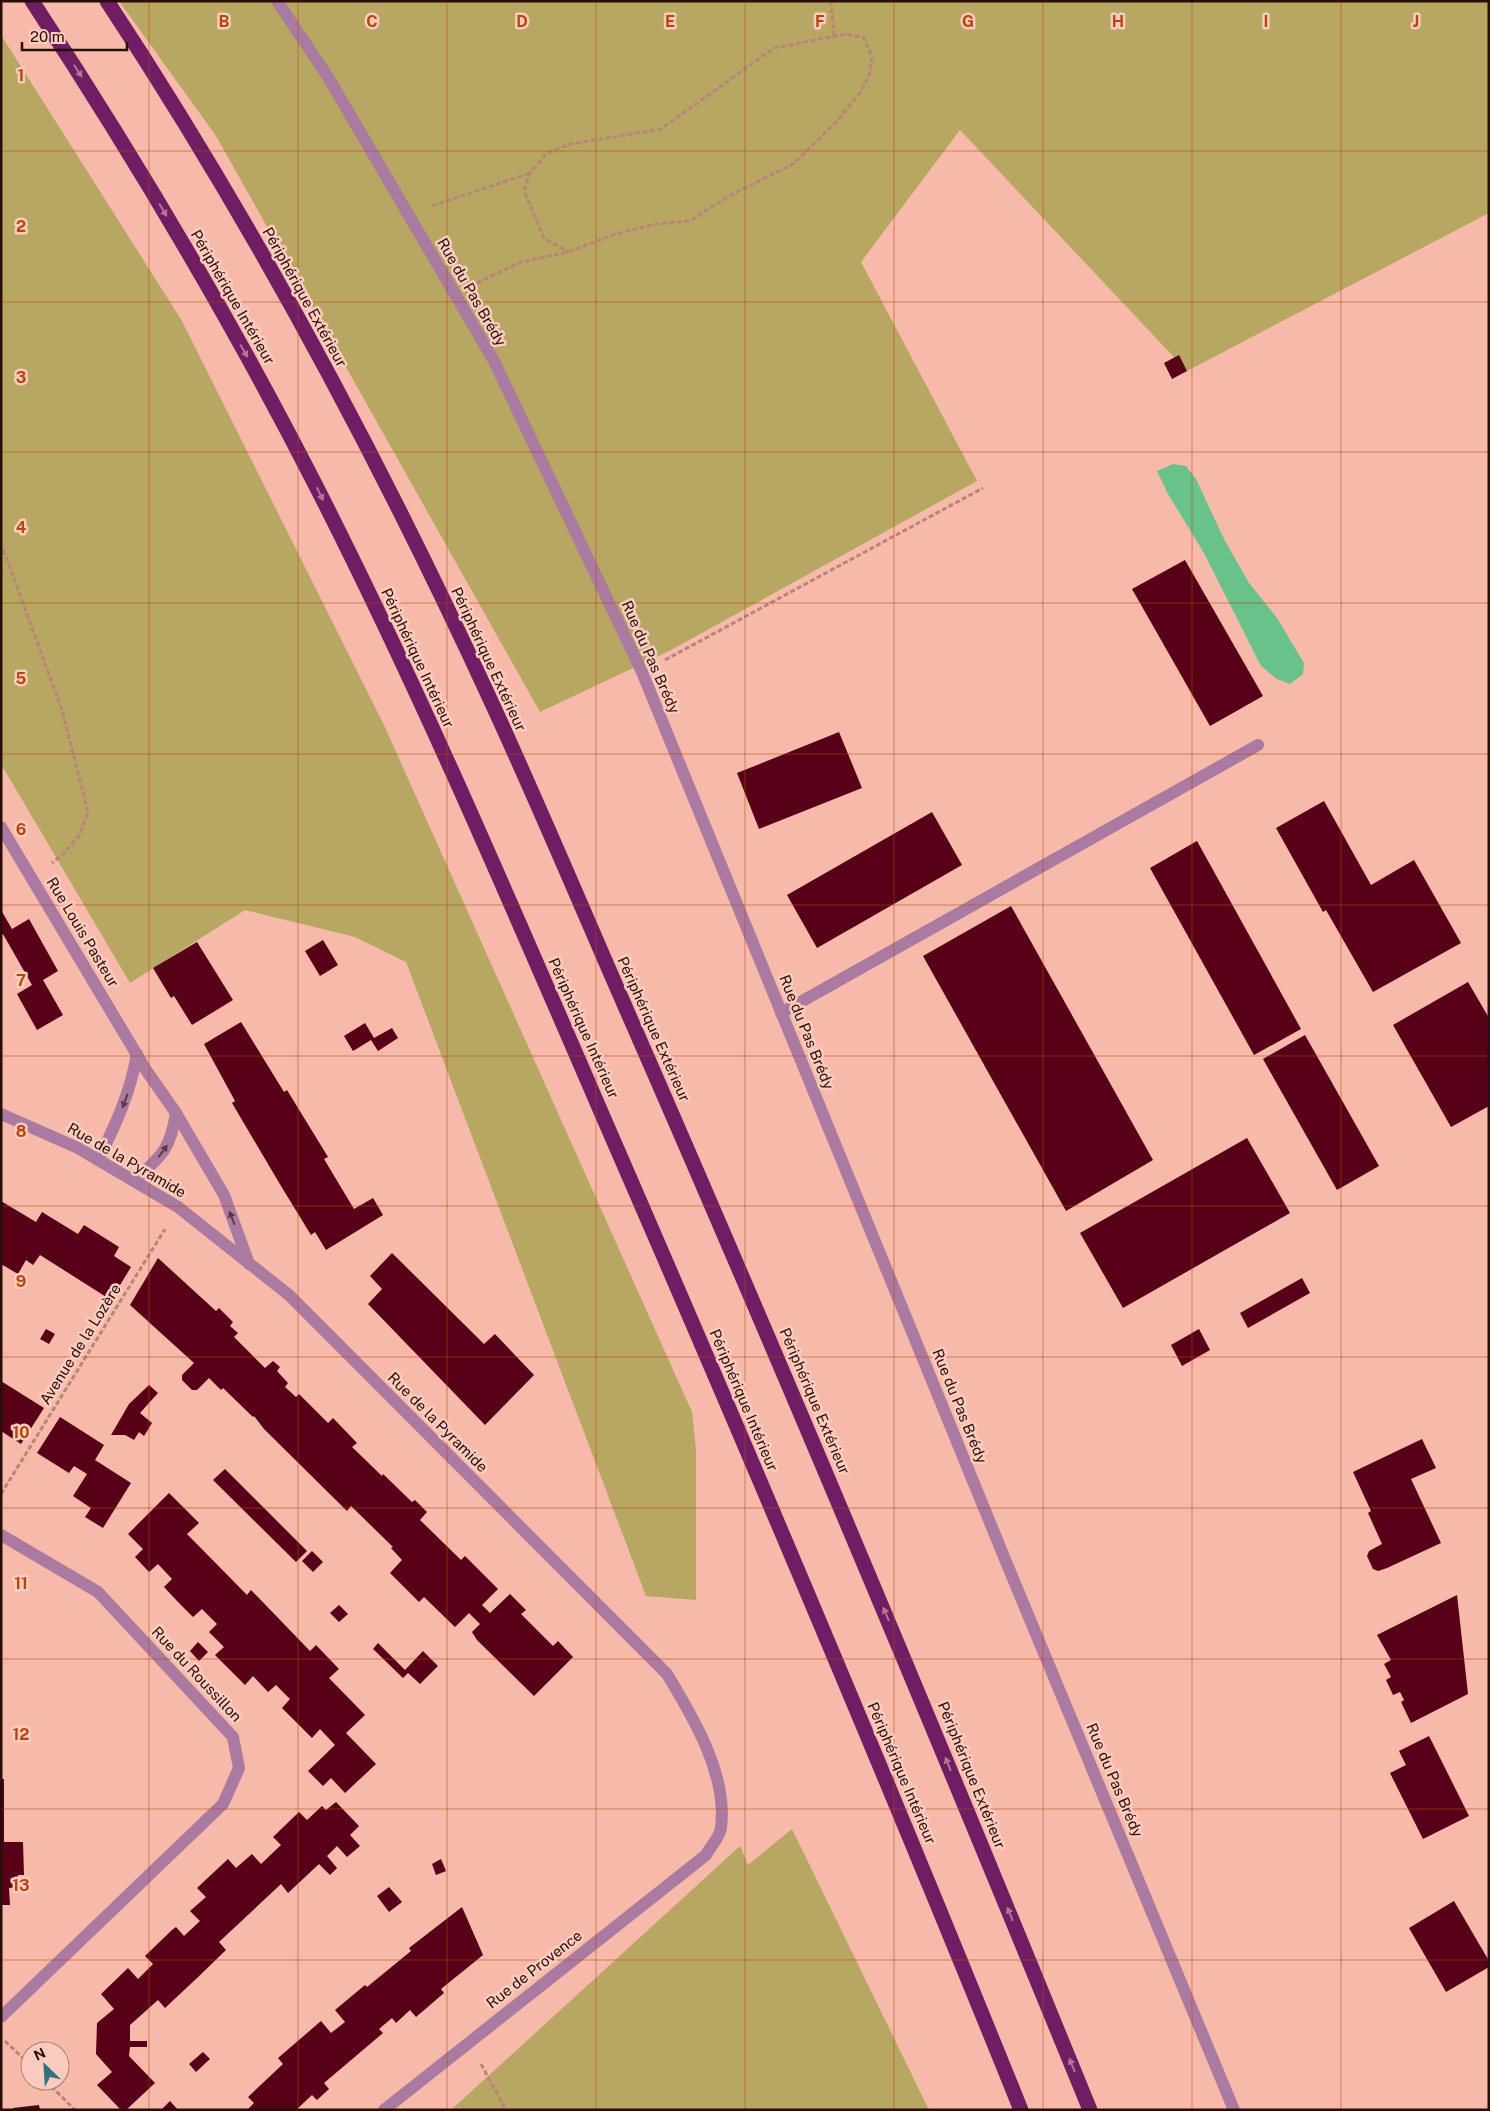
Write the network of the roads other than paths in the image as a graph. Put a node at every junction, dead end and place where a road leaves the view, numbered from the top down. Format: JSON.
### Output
{"nodes":[{"id":1,"x":32,"y":1,"type":"edge"},
{"id":2,"x":107,"y":1,"type":"edge"},
{"id":3,"x":277,"y":1,"type":"edge"},
{"id":4,"x":1258,"y":745,"type":"dead end"},
{"id":5,"x":1,"y":827,"type":"edge"},
{"id":6,"x":782,"y":1013,"type":"junction"},
{"id":7,"x":137,"y":1054,"type":"junction"},
{"id":8,"x":176,"y":1113,"type":"junction"},
{"id":9,"x":1,"y":1114,"type":"edge"},
{"id":10,"x":98,"y":1160,"type":"junction"},
{"id":11,"x":134,"y":1180,"type":"junction"},
{"id":12,"x":249,"y":1264,"type":"junction"},
{"id":13,"x":1,"y":1535,"type":"edge"},
{"id":14,"x":706,"y":1855,"type":"joint"},
{"id":15,"x":1,"y":2017,"type":"edge"},
{"id":16,"x":384,"y":2110,"type":"edge"},
{"id":17,"x":1021,"y":2110,"type":"edge"},
{"id":18,"x":1090,"y":2110,"type":"edge"},
{"id":19,"x":1234,"y":2110,"type":"edge"}],
"edges":[{"from":1,"to":17,"type":"highway","name":"Périphérique Intérieur","one_way":true},
{"from":18,"to":2,"type":"highway","name":"Périphérique Extérieur","one_way":true},
{"from":3,"to":6,"type":"street","name":"Rue du Pas Brédy"},
{"from":4,"to":6,"type":"street"},
{"from":5,"to":7,"type":"street","name":"Rue Louis Pasteur"},
{"from":6,"to":19,"type":"street","name":"Rue du Pas Brédy"},
{"from":7,"to":8,"type":"street","name":"Rue Louis Pasteur"},
{"from":7,"to":10,"type":"street","one_way":true},
{"from":11,"to":8,"type":"street","one_way":true},
{"from":12,"to":8,"type":"street","name":"Rue Louis Pasteur","one_way":true},
{"from":9,"to":10,"type":"street","name":"Rue de la Pyramide"},
{"from":10,"to":11,"type":"street","name":"Rue de la Pyramide"},
{"from":11,"to":12,"type":"street","name":"Rue de la Pyramide"},
{"from":12,"to":14,"type":"street","name":"Rue de la Pyramide"},
{"from":13,"to":15,"type":"street","name":"Rue du Roussillon"},
{"from":14,"to":16,"type":"street","name":"Rue de Provence"}]}
